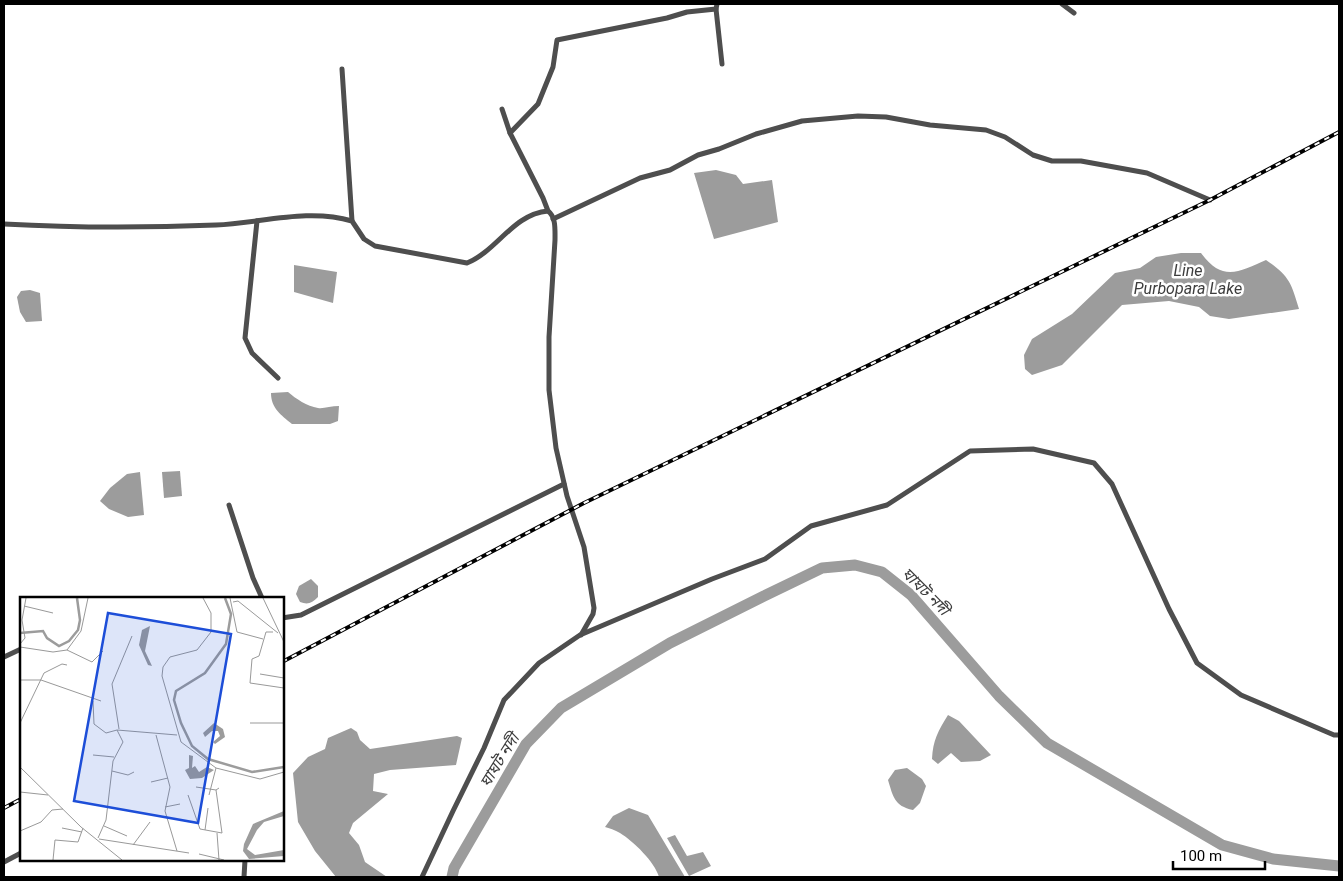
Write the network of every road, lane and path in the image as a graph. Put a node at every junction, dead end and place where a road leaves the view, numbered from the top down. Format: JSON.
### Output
{"nodes":[{"id":1,"x":1062,"y":4,"type":"edge"},
{"id":2,"x":717,"y":6,"type":"edge"},
{"id":3,"x":1074,"y":13,"type":"dead end"},
{"id":4,"x":722,"y":64,"type":"dead end"},
{"id":5,"x":342,"y":69,"type":"dead end"},
{"id":6,"x":502,"y":110,"type":"dead end"},
{"id":7,"x":510,"y":133,"type":"junction"},
{"id":8,"x":1210,"y":200,"type":"dead end"},
{"id":9,"x":548,"y":211,"type":"junction"},
{"id":10,"x":554,"y":220,"type":"junction"},
{"id":11,"x":257,"y":221,"type":"junction"},
{"id":12,"x":352,"y":221,"type":"junction"},
{"id":13,"x":4,"y":224,"type":"edge"},
{"id":14,"x":278,"y":378,"type":"dead end"},
{"id":15,"x":564,"y":484,"type":"junction"},
{"id":16,"x":229,"y":505,"type":"dead end"},
{"id":17,"x":262,"y":597,"type":"edge"},
{"id":18,"x":284,"y":618,"type":"edge"},
{"id":19,"x":580,"y":635,"type":"junction"},
{"id":20,"x":20,"y":649,"type":"edge"},
{"id":21,"x":4,"y":657,"type":"edge"},
{"id":22,"x":1339,"y":735,"type":"edge"},
{"id":23,"x":20,"y":854,"type":"edge"},
{"id":24,"x":245,"y":861,"type":"edge"},
{"id":25,"x":4,"y":862,"type":"edge"},
{"id":26,"x":244,"y":877,"type":"edge"},
{"id":27,"x":422,"y":877,"type":"edge"}],
"edges":[{"from":1,"to":3,"type":"street"},
{"from":2,"to":4,"type":"street"},
{"from":2,"to":7,"type":"street"},
{"from":5,"to":12,"type":"street"},
{"from":6,"to":7,"type":"street"},
{"from":7,"to":9,"type":"street"},
{"from":8,"to":10,"type":"street"},
{"from":9,"to":10,"type":"street"},
{"from":9,"to":12,"type":"street"},
{"from":10,"to":15,"type":"street"},
{"from":11,"to":12,"type":"street"},
{"from":11,"to":13,"type":"street"},
{"from":11,"to":14,"type":"street"},
{"from":15,"to":18,"type":"street"},
{"from":15,"to":19,"type":"street"},
{"from":16,"to":17,"type":"street"},
{"from":19,"to":22,"type":"street"},
{"from":19,"to":27,"type":"street"},
{"from":20,"to":21,"type":"street"},
{"from":23,"to":25,"type":"street"},
{"from":24,"to":26,"type":"street"}]}
